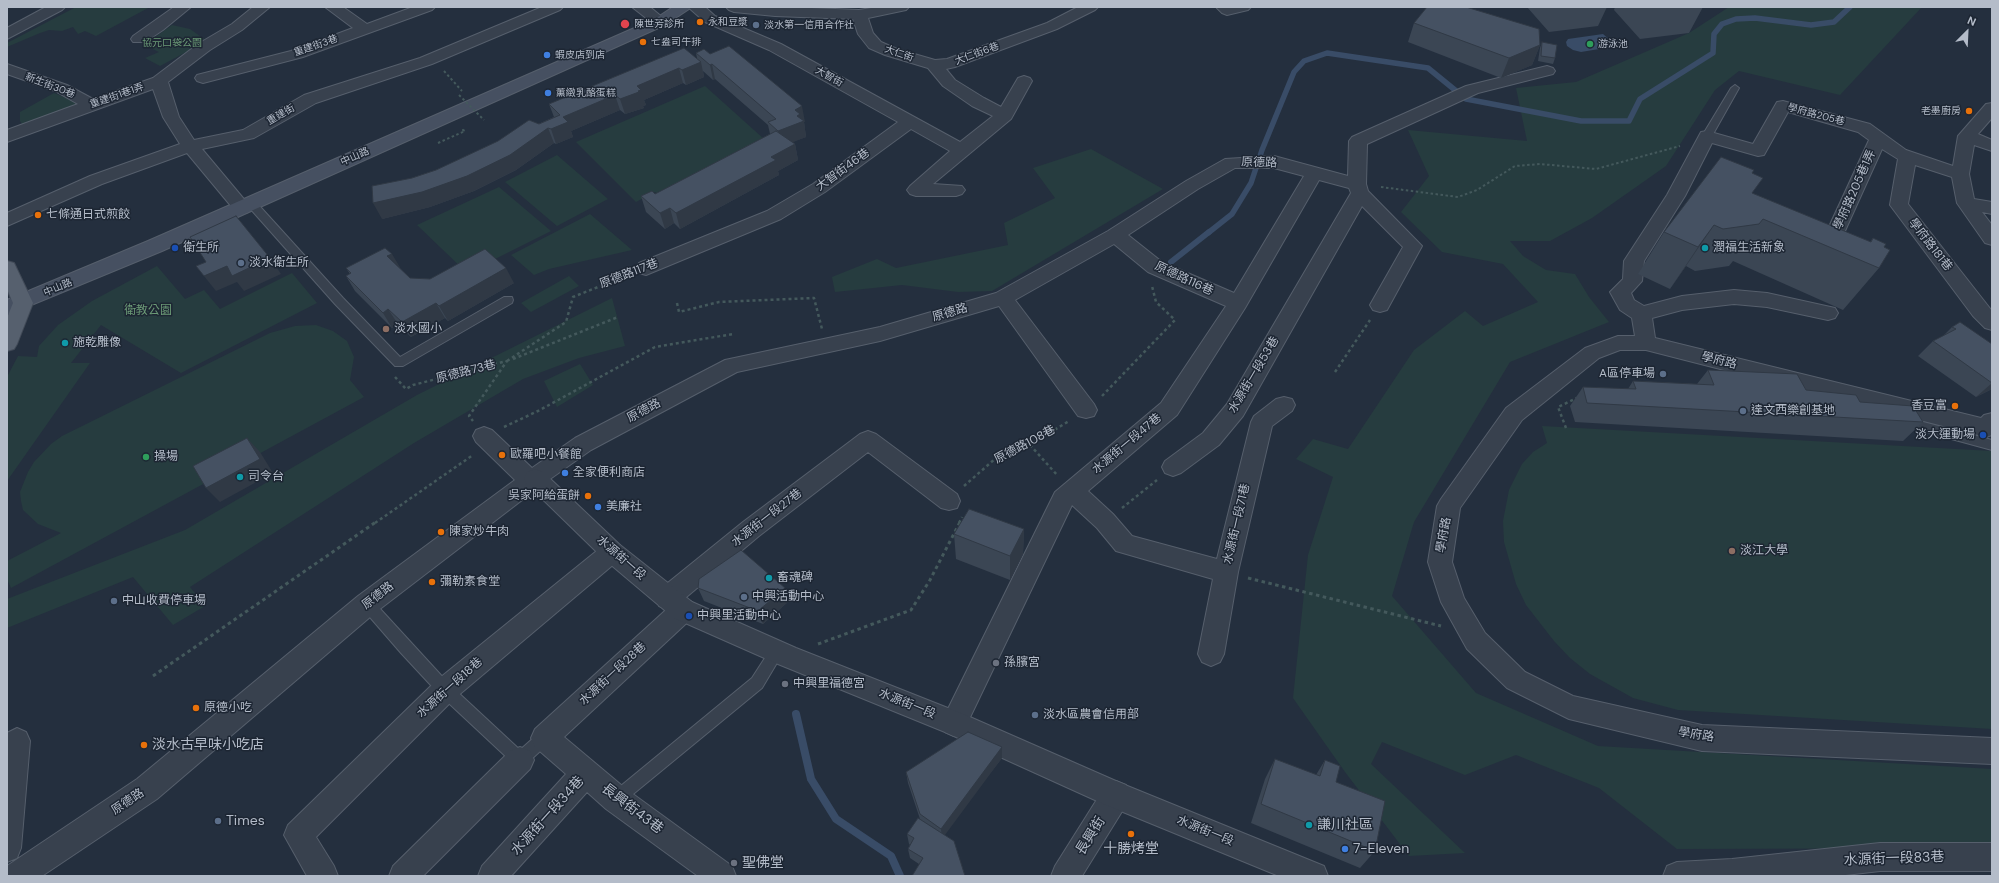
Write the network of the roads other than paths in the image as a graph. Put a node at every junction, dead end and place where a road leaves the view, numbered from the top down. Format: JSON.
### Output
{"nodes":[{"id":1,"x":57,"y":7,"type":"edge"},
{"id":2,"x":183,"y":7,"type":"edge"},
{"id":3,"x":262,"y":7,"type":"edge"},
{"id":4,"x":333,"y":7,"type":"edge"},
{"id":5,"x":427,"y":7,"type":"edge"},
{"id":6,"x":555,"y":7,"type":"edge"},
{"id":7,"x":640,"y":7,"type":"edge"},
{"id":8,"x":684,"y":7,"type":"edge"},
{"id":9,"x":696,"y":7,"type":"edge"},
{"id":10,"x":734,"y":7,"type":"edge"},
{"id":11,"x":900,"y":7,"type":"edge"},
{"id":12,"x":1090,"y":7,"type":"edge"},
{"id":13,"x":1224,"y":7,"type":"edge"},
{"id":14,"x":1242,"y":7,"type":"edge"},
{"id":15,"x":779,"y":9,"type":"edge"},
{"id":16,"x":859,"y":15,"type":"junction"},
{"id":17,"x":660,"y":22,"type":"junction"},
{"id":18,"x":364,"y":29,"type":"junction"},
{"id":19,"x":7,"y":34,"type":"edge"},
{"id":20,"x":139,"y":39,"type":"dead end"},
{"id":21,"x":934,"y":65,"type":"junction"},
{"id":22,"x":7,"y":70,"type":"edge"},
{"id":23,"x":1547,"y":71,"type":"dead end"},
{"id":24,"x":203,"y":78,"type":"dead end"},
{"id":25,"x":159,"y":81,"type":"junction"},
{"id":26,"x":1024,"y":81,"type":"dead end"},
{"id":27,"x":1735,"y":88,"type":"dead end"},
{"id":28,"x":91,"y":105,"type":"junction"},
{"id":29,"x":1992,"y":108,"type":"edge"},
{"id":30,"x":1005,"y":115,"type":"junction"},
{"id":31,"x":910,"y":122,"type":"junction"},
{"id":32,"x":1968,"y":136,"type":"junction"},
{"id":33,"x":7,"y":137,"type":"edge"},
{"id":34,"x":1878,"y":138,"type":"junction"},
{"id":35,"x":1701,"y":139,"type":"junction"},
{"id":36,"x":190,"y":146,"type":"junction"},
{"id":37,"x":1992,"y":146,"type":"edge"},
{"id":38,"x":961,"y":150,"type":"junction"},
{"id":39,"x":1907,"y":157,"type":"junction"},
{"id":40,"x":1687,"y":158,"type":"dead end"},
{"id":41,"x":1315,"y":172,"type":"junction"},
{"id":42,"x":1960,"y":174,"type":"junction"},
{"id":43,"x":1358,"y":188,"type":"junction"},
{"id":44,"x":956,"y":190,"type":"dead end"},
{"id":45,"x":1966,"y":203,"type":"junction"},
{"id":46,"x":246,"y":206,"type":"junction"},
{"id":47,"x":1992,"y":208,"type":"edge"},
{"id":48,"x":774,"y":215,"type":"joint"},
{"id":49,"x":7,"y":220,"type":"edge"},
{"id":50,"x":1115,"y":235,"type":"junction"},
{"id":51,"x":1992,"y":239,"type":"edge"},
{"id":52,"x":1831,"y":242,"type":"edge"},
{"id":53,"x":7,"y":268,"type":"edge"},
{"id":54,"x":646,"y":268,"type":"road end"},
{"id":55,"x":1003,"y":298,"type":"junction"},
{"id":56,"x":508,"y":300,"type":"dead end"},
{"id":57,"x":1238,"y":303,"type":"junction"},
{"id":58,"x":15,"y":305,"type":"edge"},
{"id":59,"x":1380,"y":305,"type":"road end"},
{"id":60,"x":1828,"y":313,"type":"dead end"},
{"id":61,"x":1641,"y":314,"type":"junction"},
{"id":62,"x":1992,"y":323,"type":"edge"},
{"id":63,"x":1646,"y":343,"type":"junction"},
{"id":64,"x":7,"y":344,"type":"edge"},
{"id":65,"x":1284,"y":405,"type":"dead end"},
{"id":66,"x":1086,"y":410,"type":"road end"},
{"id":67,"x":1235,"y":410,"type":"junction"},
{"id":68,"x":1894,"y":420,"type":"edge"},
{"id":69,"x":1992,"y":421,"type":"edge"},
{"id":70,"x":1262,"y":422,"type":"junction"},
{"id":71,"x":487,"y":440,"type":"road end"},
{"id":72,"x":1992,"y":445,"type":"edge"},
{"id":73,"x":1173,"y":467,"type":"road end"},
{"id":74,"x":532,"y":480,"type":"junction"},
{"id":75,"x":1072,"y":491,"type":"junction"},
{"id":76,"x":949,"y":501,"type":"road end"},
{"id":77,"x":612,"y":552,"type":"junction"},
{"id":78,"x":1226,"y":572,"type":"junction"},
{"id":79,"x":367,"y":604,"type":"junction"},
{"id":80,"x":675,"y":604,"type":"junction"},
{"id":81,"x":782,"y":653,"type":"junction"},
{"id":82,"x":1211,"y":654,"type":"dead end"},
{"id":83,"x":445,"y":690,"type":"junction"},
{"id":84,"x":954,"y":723,"type":"junction"},
{"id":85,"x":544,"y":738,"type":"junction"},
{"id":86,"x":17,"y":741,"type":"dead end"},
{"id":87,"x":1992,"y":751,"type":"edge"},
{"id":88,"x":520,"y":760,"type":"junction"},
{"id":89,"x":586,"y":773,"type":"junction"},
{"id":90,"x":1116,"y":796,"type":"junction"},
{"id":91,"x":616,"y":798,"type":"junction"},
{"id":92,"x":7,"y":848,"type":"edge"},
{"id":93,"x":1992,"y":857,"type":"edge"},
{"id":94,"x":715,"y":874,"type":"edge"},
{"id":95,"x":17,"y":876,"type":"edge"},
{"id":96,"x":324,"y":876,"type":"edge"},
{"id":97,"x":404,"y":876,"type":"edge"},
{"id":98,"x":492,"y":876,"type":"edge"},
{"id":99,"x":1066,"y":876,"type":"edge"},
{"id":100,"x":1314,"y":876,"type":"edge"},
{"id":101,"x":1677,"y":876,"type":"edge"}],
"edges":[{"from":1,"to":19,"type":"street"},
{"from":2,"to":20,"type":"street"},
{"from":3,"to":25,"type":"street"},
{"from":4,"to":18,"type":"street"},
{"from":5,"to":18,"type":"street","name":"重建街3巷"},
{"from":6,"to":36,"type":"street","name":"重建街"},
{"from":7,"to":17,"type":"street"},
{"from":8,"to":17,"type":"main road","name":"中山路"},
{"from":9,"to":31,"type":"street","name":"大智街"},
{"from":10,"to":15,"type":"street"},
{"from":11,"to":16,"type":"street"},
{"from":12,"to":21,"type":"street","name":"大仁街6巷"},
{"from":13,"to":14,"type":"street"},
{"from":15,"to":16,"type":"street"},
{"from":16,"to":21,"type":"street","name":"大仁街"},
{"from":17,"to":46,"type":"main road","name":"中山路"},
{"from":18,"to":24,"type":"street","name":"重建街3巷"},
{"from":21,"to":30,"type":"street","name":"大仁街6巷"},
{"from":22,"to":28,"type":"street","name":"新生街30巷"},
{"from":23,"to":43,"type":"street"},
{"from":25,"to":28,"type":"street","name":"重建街1巷1弄"},
{"from":25,"to":36,"type":"street","name":"重建街1巷1弄"},
{"from":26,"to":30,"type":"street"},
{"from":27,"to":35,"type":"lane"},
{"from":28,"to":33,"type":"street","name":"重建街1巷1弄"},
{"from":29,"to":32,"type":"street"},
{"from":30,"to":38,"type":"street"},
{"from":31,"to":38,"type":"street","name":"大智街"},
{"from":31,"to":48,"type":"street","name":"大智街46巷"},
{"from":32,"to":37,"type":"street"},
{"from":32,"to":42,"type":"street"},
{"from":34,"to":35,"type":"street","name":"學府路205巷"},
{"from":34,"to":39,"type":"street","name":"學府路205巷"},
{"from":34,"to":52,"type":"street","name":"學府路205巷1弄"},
{"from":35,"to":40,"type":"street"},
{"from":35,"to":61,"type":"street"},
{"from":36,"to":46,"type":"street","name":"重建街1巷1弄"},
{"from":36,"to":49,"type":"street","name":"重建街"},
{"from":38,"to":44,"type":"street"},
{"from":39,"to":42,"type":"street","name":"學府路205巷"},
{"from":39,"to":62,"type":"street","name":"學府路181巷"},
{"from":41,"to":43,"type":"street","name":"原德路"},
{"from":41,"to":50,"type":"street","name":"原德路"},
{"from":41,"to":57,"type":"street","name":"水源街一段47巷"},
{"from":42,"to":45,"type":"street"},
{"from":43,"to":59,"type":"street"},
{"from":43,"to":67,"type":"street","name":"水源街一段53巷"},
{"from":45,"to":47,"type":"street"},
{"from":45,"to":51,"type":"street"},
{"from":46,"to":56,"type":"lane"},
{"from":46,"to":58,"type":"main road","name":"中山路"},
{"from":48,"to":54,"type":"street","name":"原德路117巷"},
{"from":50,"to":55,"type":"street","name":"原德路"},
{"from":50,"to":57,"type":"street","name":"原德路116巷"},
{"from":53,"to":58,"type":"main road"},
{"from":55,"to":66,"type":"street"},
{"from":55,"to":74,"type":"street","name":"原德路"},
{"from":57,"to":75,"type":"street","name":"水源街一段47巷"},
{"from":58,"to":64,"type":"main road"},
{"from":60,"to":61,"type":"street"},
{"from":61,"to":63,"type":"street"},
{"from":63,"to":69,"type":"street","name":"學府路"},
{"from":63,"to":87,"type":"street","name":"學府路"},
{"from":65,"to":70,"type":"street"},
{"from":67,"to":70,"type":"street"},
{"from":67,"to":73,"type":"street","name":"水源街一段53巷"},
{"from":68,"to":72,"type":"lane"},
{"from":70,"to":78,"type":"street","name":"水源街一段71巷"},
{"from":71,"to":74,"type":"street"},
{"from":74,"to":77,"type":"street","name":"水源街一段"},
{"from":74,"to":79,"type":"street","name":"原德路"},
{"from":75,"to":78,"type":"street"},
{"from":75,"to":84,"type":"street","name":"水源街一段47巷"},
{"from":76,"to":80,"type":"street","name":"水源街一段27巷"},
{"from":77,"to":80,"type":"street","name":"水源街一段"},
{"from":77,"to":83,"type":"street","name":"水源街一段18巷"},
{"from":78,"to":82,"type":"street","name":"水源街一段71巷"},
{"from":79,"to":83,"type":"lane"},
{"from":79,"to":95,"type":"street","name":"原德路"},
{"from":80,"to":81,"type":"street","name":"水源街一段"},
{"from":80,"to":85,"type":"street","name":"水源街一段28巷"},
{"from":81,"to":84,"type":"street","name":"水源街一段"},
{"from":81,"to":91,"type":"lane"},
{"from":83,"to":88,"type":"lane"},
{"from":83,"to":96,"type":"street","name":"水源街一段18巷"},
{"from":84,"to":90,"type":"street","name":"水源街一段"},
{"from":85,"to":88,"type":"lane"},
{"from":85,"to":89,"type":"street","name":"長興街43巷"},
{"from":86,"to":92,"type":"street"},
{"from":88,"to":97,"type":"street"},
{"from":89,"to":91,"type":"street","name":"長興街43巷"},
{"from":89,"to":98,"type":"street","name":"水源街一段34巷"},
{"from":90,"to":99,"type":"street","name":"長興街"},
{"from":90,"to":100,"type":"street","name":"水源街一段"},
{"from":91,"to":94,"type":"street","name":"長興街43巷"},
{"from":93,"to":101,"type":"street","name":"水源街一段83巷"}]}
